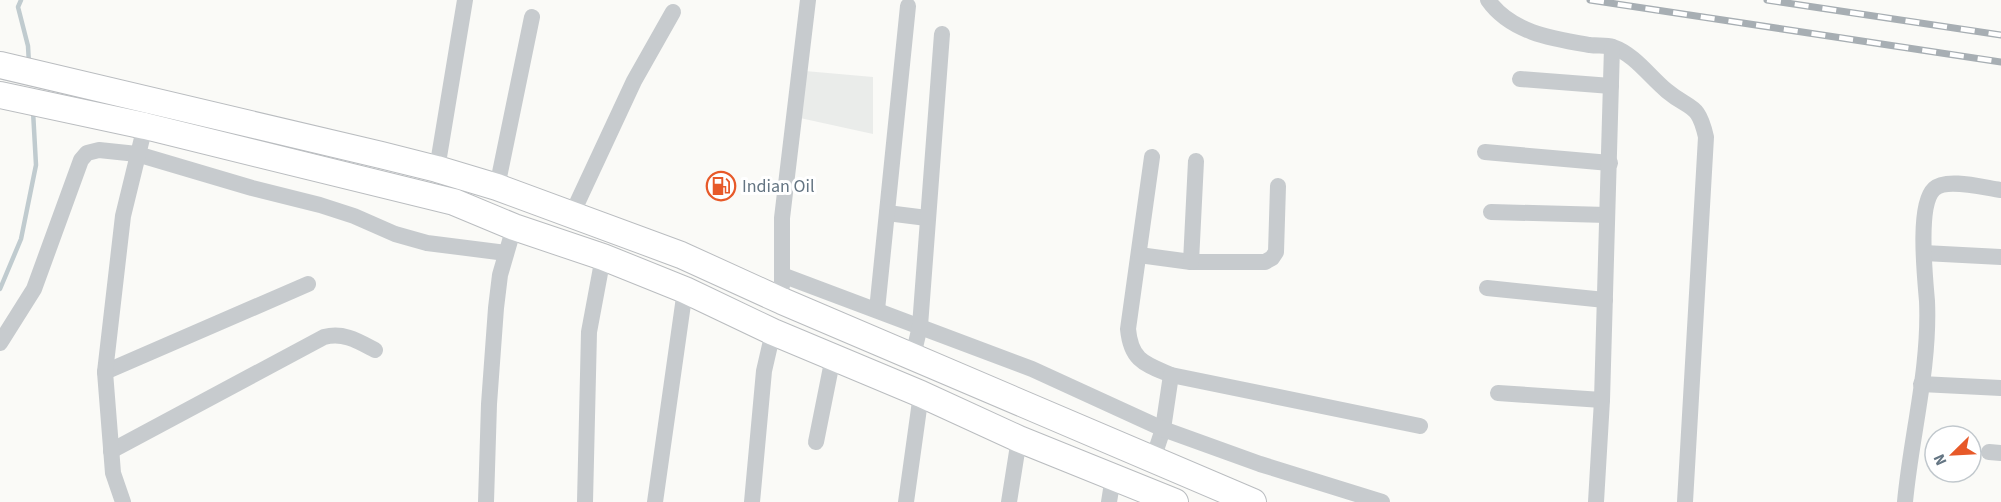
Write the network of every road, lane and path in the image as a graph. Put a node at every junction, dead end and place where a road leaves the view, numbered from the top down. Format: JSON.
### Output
{"nodes":[{"id":1,"x":465,"y":0,"type":"edge"},
{"id":2,"x":808,"y":0,"type":"edge"},
{"id":3,"x":1488,"y":0,"type":"edge"},
{"id":4,"x":909,"y":6,"type":"dead end"},
{"id":5,"x":673,"y":12,"type":"dead end"},
{"id":6,"x":532,"y":16,"type":"dead end"},
{"id":7,"x":942,"y":34,"type":"dead end"},
{"id":8,"x":1612,"y":47,"type":"junction"},
{"id":9,"x":6,"y":67,"type":"edge"},
{"id":10,"x":1520,"y":79,"type":"dead end"},
{"id":11,"x":1611,"y":86,"type":"junction"},
{"id":12,"x":2,"y":95,"type":"edge"},
{"id":13,"x":145,"y":126,"type":"junction"},
{"id":14,"x":1485,"y":152,"type":"dead end"},
{"id":15,"x":137,"y":154,"type":"junction"},
{"id":16,"x":1152,"y":158,"type":"dead end"},
{"id":17,"x":1196,"y":161,"type":"dead end"},
{"id":18,"x":1610,"y":164,"type":"junction"},
{"id":19,"x":437,"y":169,"type":"junction"},
{"id":20,"x":1278,"y":186,"type":"dead end"},
{"id":21,"x":497,"y":187,"type":"junction"},
{"id":22,"x":2001,"y":190,"type":"edge"},
{"id":23,"x":1491,"y":212,"type":"dead end"},
{"id":24,"x":887,"y":213,"type":"junction"},
{"id":25,"x":572,"y":214,"type":"junction"},
{"id":26,"x":1607,"y":215,"type":"junction"},
{"id":27,"x":927,"y":218,"type":"junction"},
{"id":28,"x":514,"y":227,"type":"junction"},
{"id":29,"x":506,"y":253,"type":"junction"},
{"id":30,"x":1924,"y":253,"type":"junction"},
{"id":31,"x":1139,"y":255,"type":"junction"},
{"id":32,"x":603,"y":257,"type":"junction"},
{"id":33,"x":2001,"y":257,"type":"edge"},
{"id":34,"x":1191,"y":262,"type":"junction"},
{"id":35,"x":782,"y":274,"type":"junction"},
{"id":36,"x":309,"y":284,"type":"dead end"},
{"id":37,"x":1487,"y":288,"type":"dead end"},
{"id":38,"x":685,"y":290,"type":"junction"},
{"id":39,"x":1605,"y":300,"type":"junction"},
{"id":40,"x":782,"y":301,"type":"junction"},
{"id":41,"x":877,"y":310,"type":"junction"},
{"id":42,"x":920,"y":326,"type":"junction"},
{"id":43,"x":773,"y":332,"type":"junction"},
{"id":44,"x":0,"y":343,"type":"edge"},
{"id":45,"x":375,"y":350,"type":"dead end"},
{"id":46,"x":913,"y":356,"type":"junction"},
{"id":47,"x":833,"y":357,"type":"junction"},
{"id":48,"x":105,"y":372,"type":"junction"},
{"id":49,"x":1171,"y":375,"type":"junction"},
{"id":50,"x":1921,"y":384,"type":"junction"},
{"id":51,"x":2001,"y":388,"type":"edge"},
{"id":52,"x":1498,"y":393,"type":"dead end"},
{"id":53,"x":921,"y":394,"type":"junction"},
{"id":54,"x":1602,"y":400,"type":"junction"},
{"id":55,"x":1420,"y":426,"type":"dead end"},
{"id":56,"x":1163,"y":429,"type":"junction"},
{"id":57,"x":1019,"y":438,"type":"junction"},
{"id":58,"x":816,"y":442,"type":"dead end"},
{"id":59,"x":111,"y":451,"type":"junction"},
{"id":60,"x":1152,"y":459,"type":"junction"},
{"id":61,"x":1113,"y":477,"type":"junction"},
{"id":62,"x":123,"y":502,"type":"edge"},
{"id":63,"x":486,"y":502,"type":"edge"},
{"id":64,"x":585,"y":502,"type":"edge"},
{"id":65,"x":655,"y":502,"type":"edge"},
{"id":66,"x":752,"y":502,"type":"edge"},
{"id":67,"x":906,"y":502,"type":"edge"},
{"id":68,"x":1009,"y":502,"type":"edge"},
{"id":69,"x":1108,"y":502,"type":"edge"},
{"id":70,"x":1175,"y":502,"type":"edge"},
{"id":71,"x":1253,"y":502,"type":"edge"},
{"id":72,"x":1382,"y":502,"type":"edge"},
{"id":73,"x":1596,"y":502,"type":"edge"},
{"id":74,"x":1685,"y":502,"type":"edge"},
{"id":75,"x":1905,"y":502,"type":"edge"}],
"edges":[{"from":1,"to":19,"type":"street"},
{"from":2,"to":35,"type":"street"},
{"from":3,"to":8,"type":"street"},
{"from":4,"to":24,"type":"street"},
{"from":5,"to":25,"type":"street"},
{"from":6,"to":21,"type":"street"},
{"from":7,"to":27,"type":"street"},
{"from":8,"to":11,"type":"street"},
{"from":8,"to":74,"type":"street"},
{"from":9,"to":19,"type":"highway"},
{"from":10,"to":11,"type":"street"},
{"from":11,"to":18,"type":"street"},
{"from":12,"to":13,"type":"highway"},
{"from":13,"to":15,"type":"street"},
{"from":13,"to":28,"type":"highway"},
{"from":14,"to":18,"type":"street"},
{"from":15,"to":29,"type":"street"},
{"from":15,"to":44,"type":"street"},
{"from":15,"to":48,"type":"street"},
{"from":16,"to":31,"type":"street"},
{"from":17,"to":34,"type":"street"},
{"from":18,"to":26,"type":"street"},
{"from":19,"to":21,"type":"highway"},
{"from":20,"to":34,"type":"street"},
{"from":21,"to":25,"type":"highway"},
{"from":22,"to":30,"type":"street"},
{"from":23,"to":26,"type":"street"},
{"from":24,"to":27,"type":"street"},
{"from":24,"to":41,"type":"street"},
{"from":25,"to":40,"type":"highway"},
{"from":26,"to":39,"type":"street"},
{"from":27,"to":42,"type":"street"},
{"from":28,"to":29,"type":"street"},
{"from":28,"to":32,"type":"highway"},
{"from":29,"to":63,"type":"street"},
{"from":30,"to":33,"type":"street"},
{"from":30,"to":50,"type":"street"},
{"from":31,"to":34,"type":"street"},
{"from":31,"to":49,"type":"street"},
{"from":32,"to":38,"type":"highway"},
{"from":32,"to":64,"type":"street"},
{"from":35,"to":40,"type":"street"},
{"from":35,"to":41,"type":"street"},
{"from":36,"to":48,"type":"street"},
{"from":37,"to":39,"type":"street"},
{"from":38,"to":43,"type":"highway"},
{"from":38,"to":65,"type":"street"},
{"from":39,"to":54,"type":"street"},
{"from":40,"to":46,"type":"highway"},
{"from":41,"to":42,"type":"street"},
{"from":42,"to":46,"type":"street"},
{"from":42,"to":56,"type":"street"},
{"from":43,"to":47,"type":"highway"},
{"from":43,"to":66,"type":"street"},
{"from":45,"to":59,"type":"street"},
{"from":46,"to":60,"type":"highway"},
{"from":47,"to":53,"type":"highway"},
{"from":47,"to":58,"type":"street"},
{"from":48,"to":59,"type":"street"},
{"from":49,"to":55,"type":"street"},
{"from":49,"to":56,"type":"street"},
{"from":50,"to":51,"type":"street"},
{"from":50,"to":75,"type":"street"},
{"from":52,"to":54,"type":"street"},
{"from":53,"to":57,"type":"highway"},
{"from":53,"to":67,"type":"street"},
{"from":54,"to":73,"type":"street"},
{"from":56,"to":60,"type":"street"},
{"from":56,"to":72,"type":"street"},
{"from":57,"to":61,"type":"highway"},
{"from":57,"to":68,"type":"street"},
{"from":59,"to":62,"type":"street"},
{"from":60,"to":71,"type":"highway"},
{"from":61,"to":69,"type":"street"},
{"from":61,"to":70,"type":"highway"}]}
